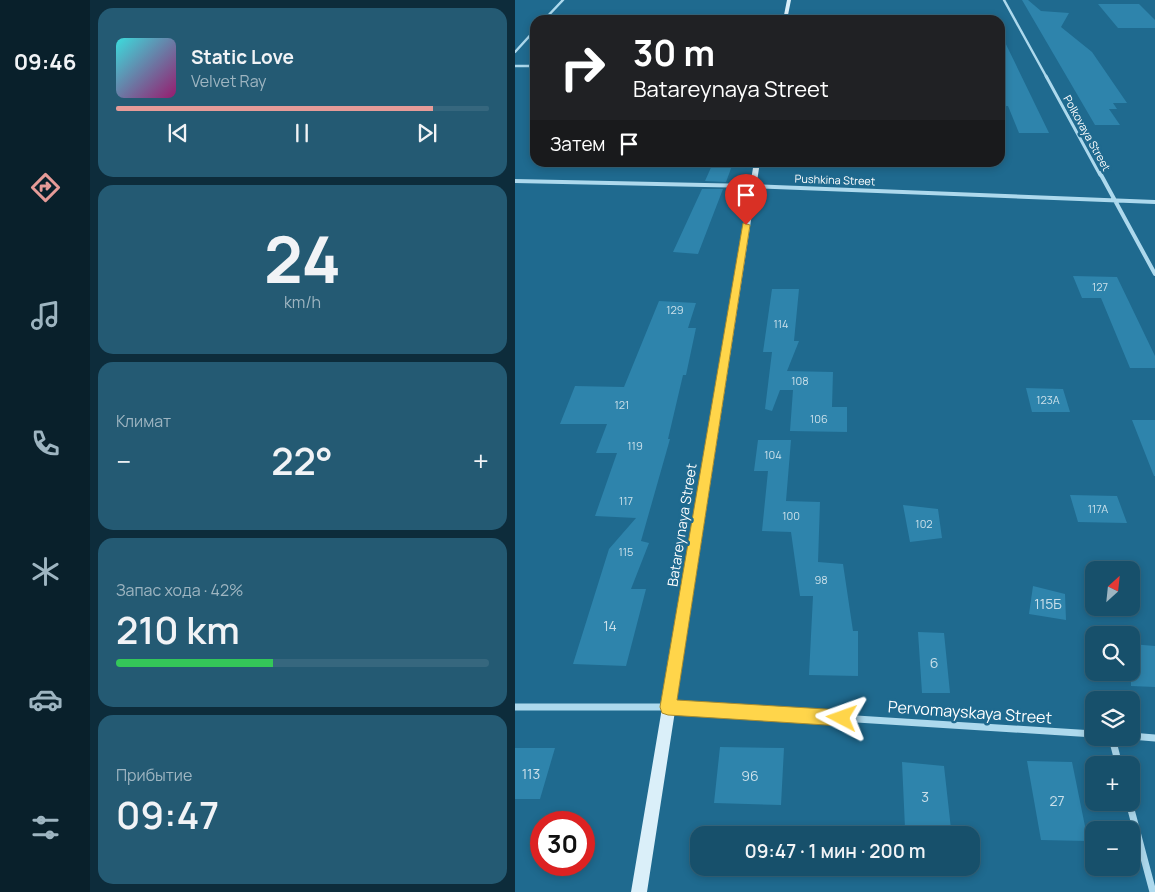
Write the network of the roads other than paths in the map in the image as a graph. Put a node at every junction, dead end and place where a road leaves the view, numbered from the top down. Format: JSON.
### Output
{"nodes":[{"id":1,"x":563,"y":0,"type":"edge"},
{"id":2,"x":789,"y":0,"type":"edge"},
{"id":3,"x":1004,"y":0,"type":"edge"},
{"id":4,"x":549,"y":15,"type":"edge"},
{"id":5,"x":786,"y":15,"type":"edge"},
{"id":6,"x":530,"y":36,"type":"edge"},
{"id":7,"x":515,"y":52,"type":"edge"},
{"id":8,"x":515,"y":66,"type":"edge"},
{"id":9,"x":530,"y":66,"type":"edge"},
{"id":10,"x":756,"y":167,"type":"edge"},
{"id":11,"x":515,"y":182,"type":"edge"},
{"id":12,"x":752,"y":186,"type":"junction"},
{"id":13,"x":1113,"y":200,"type":"junction"},
{"id":14,"x":1155,"y":202,"type":"edge"},
{"id":15,"x":1155,"y":274,"type":"edge"},
{"id":16,"x":515,"y":707,"type":"edge"},
{"id":17,"x":668,"y":707,"type":"junction"},
{"id":18,"x":1085,"y":733,"type":"edge"},
{"id":19,"x":1140,"y":737,"type":"edge"},
{"id":20,"x":1155,"y":738,"type":"edge"},
{"id":21,"x":1131,"y":811,"type":"edge"},
{"id":22,"x":639,"y":892,"type":"edge"},
{"id":23,"x":1153,"y":892,"type":"edge"}],
"edges":[{"from":1,"to":4,"type":"street"},
{"from":2,"to":5,"type":"street"},
{"from":3,"to":13,"type":"street","name":"Polkovaya Street"},
{"from":6,"to":7,"type":"street"},
{"from":8,"to":9,"type":"street"},
{"from":10,"to":12,"type":"street","name":"Batareynaya Street"},
{"from":11,"to":12,"type":"street","name":"Pushkina Street"},
{"from":12,"to":13,"type":"street","name":"Pushkina Street"},
{"from":12,"to":17,"type":"street","name":"Batareynaya Street"},
{"from":13,"to":14,"type":"street","name":"Pushkina Street"},
{"from":13,"to":15,"type":"street","name":"Polkovaya Street"},
{"from":16,"to":17,"type":"street","name":"Pervomayskaya Street"},
{"from":17,"to":18,"type":"street","name":"Pervomayskaya Street"},
{"from":17,"to":22,"type":"street","name":"Batareynaya Street"},
{"from":19,"to":20,"type":"street"},
{"from":21,"to":23,"type":"street"}]}
